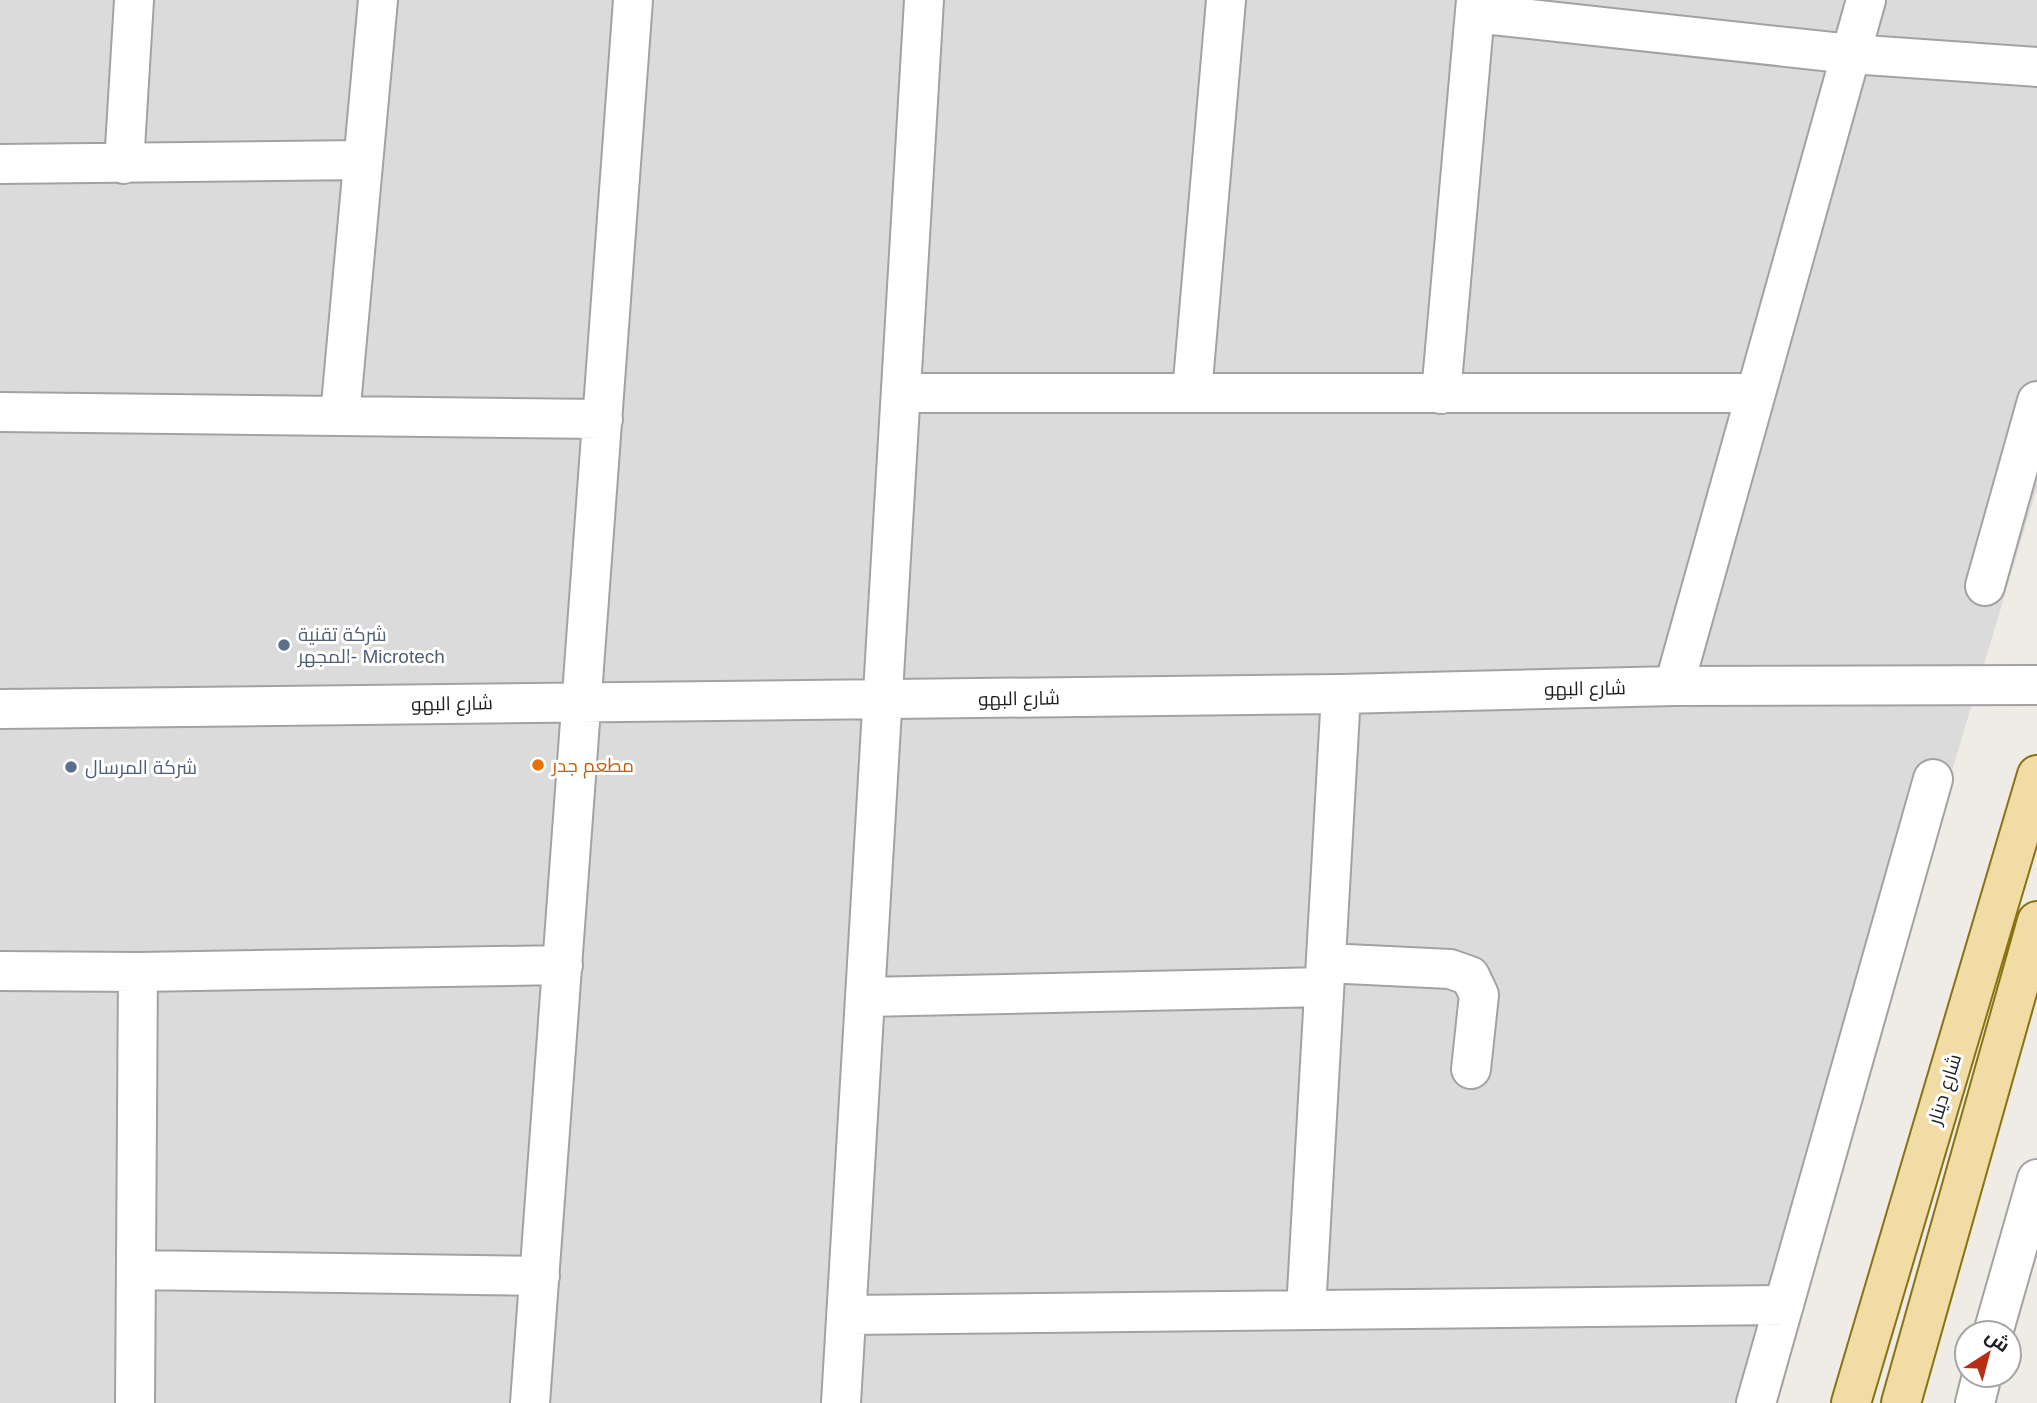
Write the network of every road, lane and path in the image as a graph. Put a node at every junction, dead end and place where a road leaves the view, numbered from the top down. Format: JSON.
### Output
{"nodes":[{"id":1,"x":134,"y":0,"type":"edge"},
{"id":2,"x":378,"y":0,"type":"edge"},
{"id":3,"x":634,"y":0,"type":"edge"},
{"id":4,"x":924,"y":0,"type":"edge"},
{"id":5,"x":1226,"y":0,"type":"edge"},
{"id":6,"x":1866,"y":0,"type":"edge"},
{"id":7,"x":1475,"y":6,"type":"edge"},
{"id":8,"x":1851,"y":54,"type":"junction"},
{"id":9,"x":2037,"y":67,"type":"edge"},
{"id":10,"x":363,"y":160,"type":"junction"},
{"id":11,"x":0,"y":164,"type":"edge"},
{"id":12,"x":124,"y":164,"type":"junction"},
{"id":13,"x":901,"y":393,"type":"junction"},
{"id":14,"x":1192,"y":393,"type":"junction"},
{"id":15,"x":1756,"y":393,"type":"junction"},
{"id":16,"x":1441,"y":394,"type":"junction"},
{"id":17,"x":2037,"y":401,"type":"edge"},
{"id":18,"x":0,"y":412,"type":"edge"},
{"id":19,"x":340,"y":416,"type":"junction"},
{"id":20,"x":603,"y":419,"type":"junction"},
{"id":21,"x":1985,"y":586,"type":"dead end"},
{"id":22,"x":2037,"y":685,"type":"edge"},
{"id":23,"x":1674,"y":686,"type":"junction"},
{"id":24,"x":1341,"y":694,"type":"junction"},
{"id":25,"x":883,"y":699,"type":"junction"},
{"id":26,"x":582,"y":701,"type":"junction"},
{"id":27,"x":0,"y":709,"type":"edge"},
{"id":28,"x":2037,"y":775,"type":"edge"},
{"id":29,"x":1933,"y":779,"type":"dead end"},
{"id":30,"x":2037,"y":921,"type":"edge"},
{"id":31,"x":563,"y":965,"type":"junction"},
{"id":32,"x":0,"y":971,"type":"edge"},
{"id":33,"x":138,"y":972,"type":"junction"},
{"id":34,"x":1325,"y":975,"type":"junction"},
{"id":35,"x":865,"y":997,"type":"junction"},
{"id":36,"x":1471,"y":1069,"type":"dead end"},
{"id":37,"x":2037,"y":1179,"type":"edge"},
{"id":38,"x":136,"y":1270,"type":"junction"},
{"id":39,"x":540,"y":1276,"type":"junction"},
{"id":40,"x":2023,"y":1279,"type":"edge"},
{"id":41,"x":1784,"y":1305,"type":"junction"},
{"id":42,"x":1306,"y":1310,"type":"junction"},
{"id":43,"x":846,"y":1315,"type":"junction"},
{"id":44,"x":2001,"y":1319,"type":"edge"},
{"id":45,"x":135,"y":1403,"type":"edge"},
{"id":46,"x":530,"y":1403,"type":"edge"},
{"id":47,"x":841,"y":1403,"type":"edge"},
{"id":48,"x":1756,"y":1403,"type":"edge"},
{"id":49,"x":1851,"y":1403,"type":"edge"},
{"id":50,"x":1900,"y":1403,"type":"edge"}],
"edges":[{"from":1,"to":12,"type":"street"},
{"from":2,"to":10,"type":"street"},
{"from":3,"to":20,"type":"street"},
{"from":4,"to":13,"type":"street"},
{"from":5,"to":14,"type":"street"},
{"from":6,"to":8,"type":"street"},
{"from":7,"to":8,"type":"street"},
{"from":7,"to":16,"type":"street"},
{"from":8,"to":9,"type":"street"},
{"from":8,"to":15,"type":"street"},
{"from":10,"to":12,"type":"street"},
{"from":10,"to":19,"type":"street"},
{"from":11,"to":12,"type":"street"},
{"from":13,"to":14,"type":"street"},
{"from":13,"to":25,"type":"street"},
{"from":14,"to":16,"type":"street"},
{"from":15,"to":16,"type":"street"},
{"from":15,"to":23,"type":"street"},
{"from":17,"to":21,"type":"street"},
{"from":18,"to":19,"type":"street"},
{"from":19,"to":20,"type":"street"},
{"from":20,"to":26,"type":"street"},
{"from":22,"to":23,"type":"street","name":"شارع البهو"},
{"from":23,"to":24,"type":"street","name":"شارع البهو"},
{"from":24,"to":25,"type":"street","name":"شارع البهو"},
{"from":24,"to":34,"type":"street"},
{"from":25,"to":26,"type":"street","name":"شارع البهو"},
{"from":25,"to":35,"type":"street"},
{"from":26,"to":27,"type":"street","name":"شارع البهو"},
{"from":26,"to":31,"type":"street"},
{"from":28,"to":49,"type":"main road","name":"شارع دينار"},
{"from":29,"to":41,"type":"street"},
{"from":30,"to":50,"type":"main road"},
{"from":31,"to":33,"type":"street"},
{"from":31,"to":39,"type":"street"},
{"from":32,"to":33,"type":"street"},
{"from":33,"to":38,"type":"street"},
{"from":34,"to":35,"type":"street"},
{"from":34,"to":36,"type":"street"},
{"from":34,"to":42,"type":"street"},
{"from":35,"to":43,"type":"street"},
{"from":37,"to":40,"type":"street"},
{"from":38,"to":39,"type":"street"},
{"from":38,"to":45,"type":"street"},
{"from":39,"to":46,"type":"street"},
{"from":40,"to":44,"type":"street"},
{"from":41,"to":42,"type":"street"},
{"from":41,"to":48,"type":"street"},
{"from":42,"to":43,"type":"street"},
{"from":43,"to":47,"type":"street"}]}
